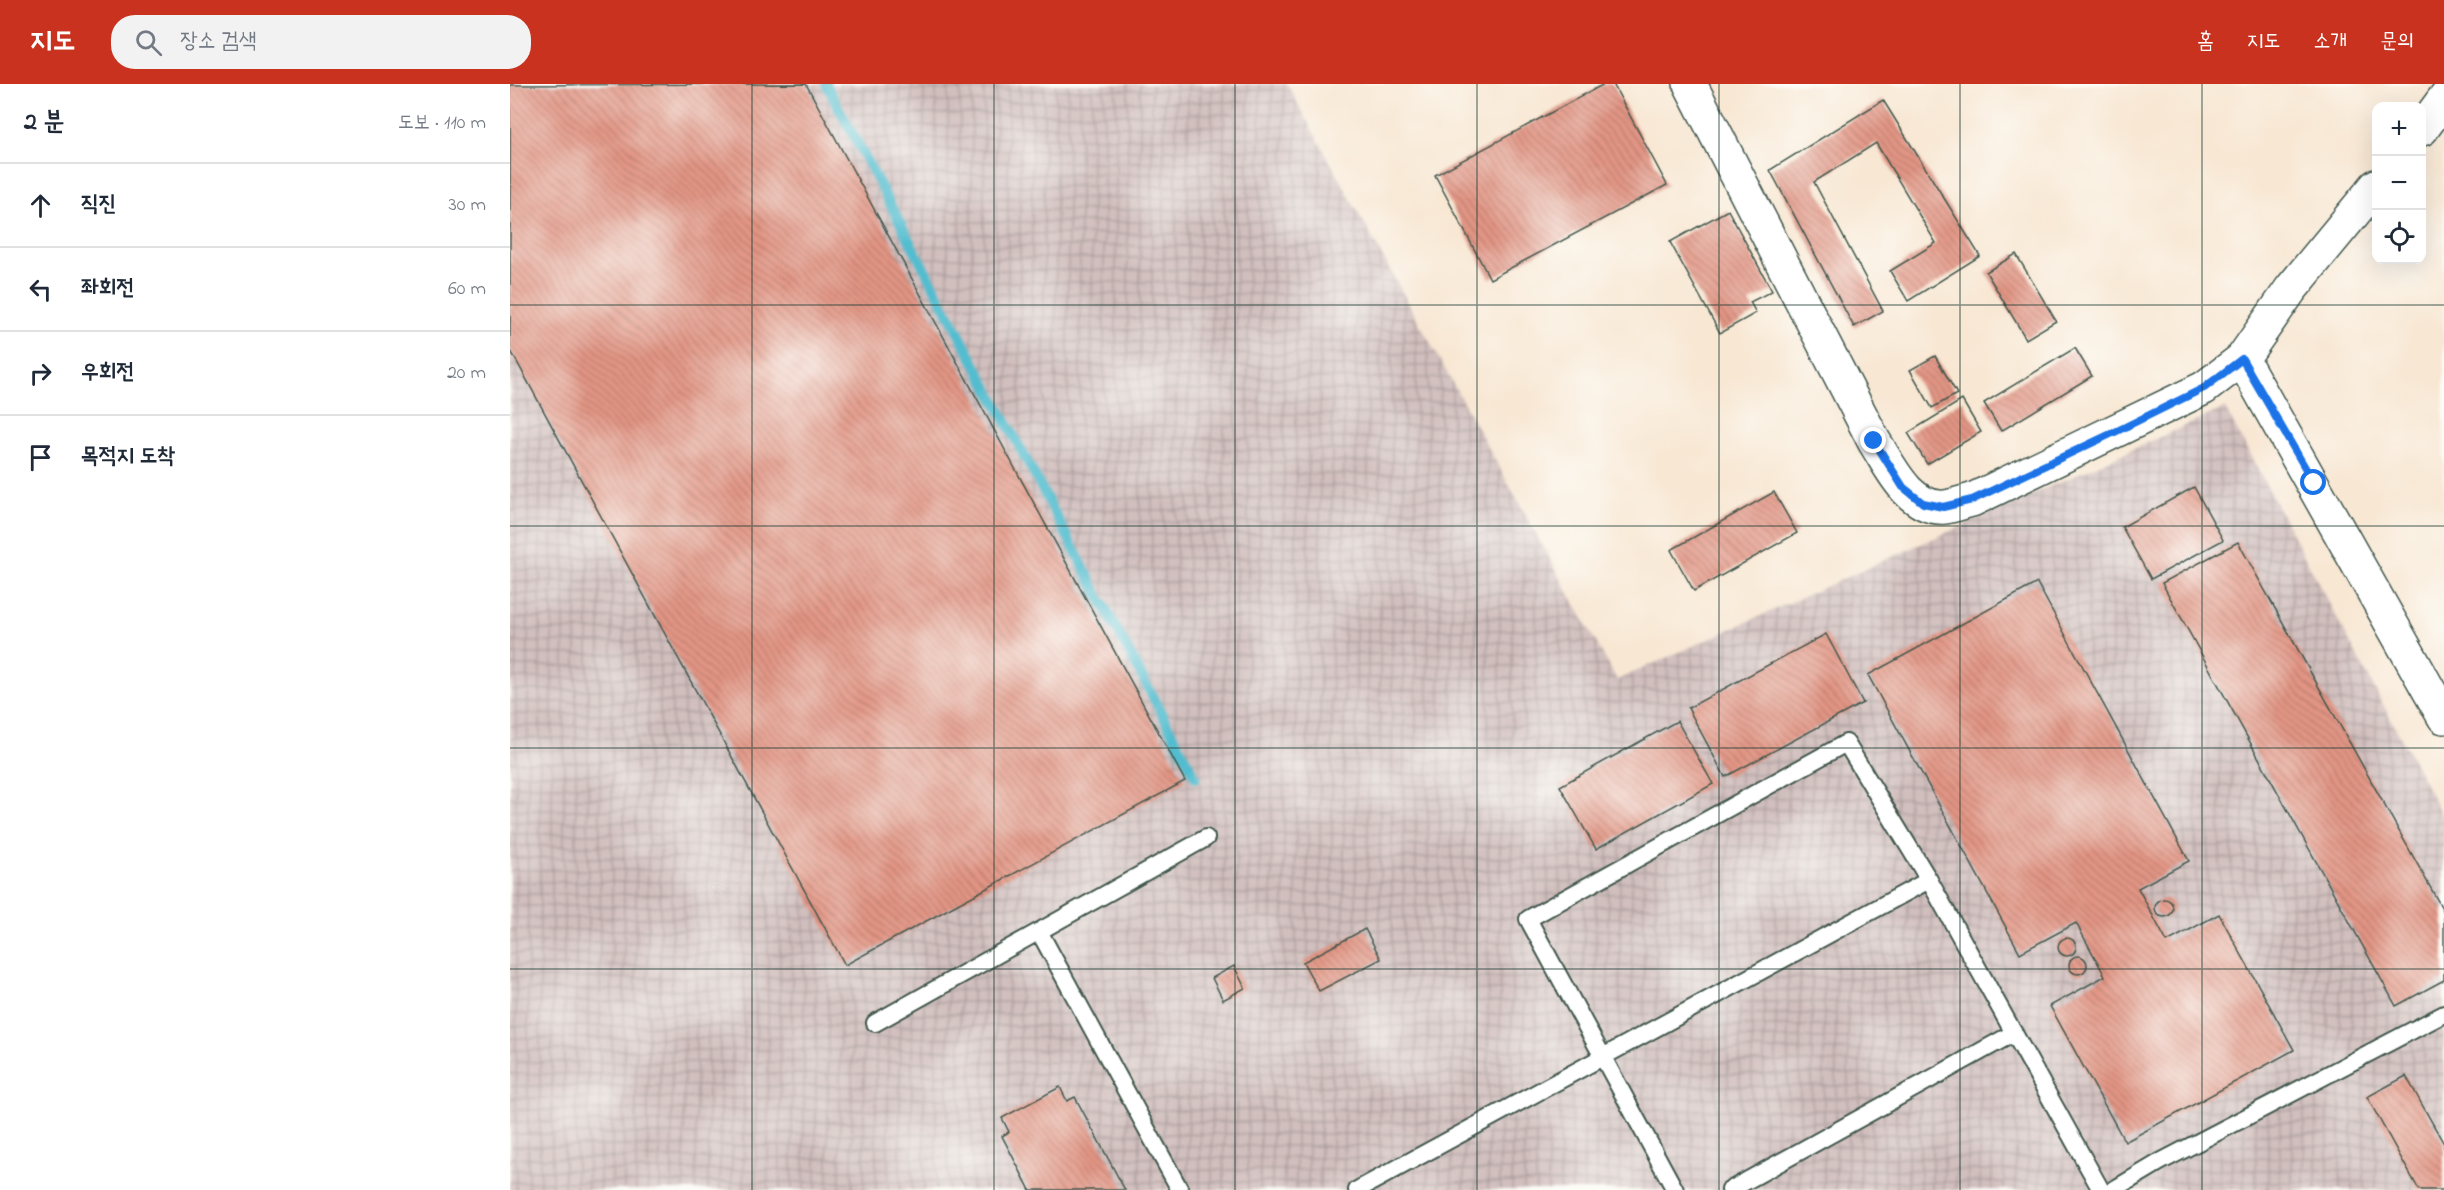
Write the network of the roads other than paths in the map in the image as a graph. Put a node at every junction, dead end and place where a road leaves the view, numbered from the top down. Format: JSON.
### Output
{"nodes":[{"id":1,"x":1690,"y":84,"type":"edge"},
{"id":2,"x":2444,"y":99,"type":"edge"},
{"id":3,"x":2426,"y":122,"type":"edge"},
{"id":4,"x":2372,"y":191,"type":"edge"},
{"id":5,"x":2242,"y":359,"type":"junction"},
{"id":6,"x":2444,"y":717,"type":"edge"},
{"id":7,"x":1206,"y":838,"type":"dead end"},
{"id":8,"x":1929,"y":880,"type":"junction"},
{"id":9,"x":1040,"y":933,"type":"junction"},
{"id":10,"x":2444,"y":1014,"type":"edge"},
{"id":11,"x":875,"y":1023,"type":"dead end"},
{"id":12,"x":2014,"y":1033,"type":"junction"},
{"id":13,"x":1603,"y":1057,"type":"junction"},
{"id":14,"x":1180,"y":1190,"type":"edge"},
{"id":15,"x":1357,"y":1190,"type":"edge"},
{"id":16,"x":1675,"y":1190,"type":"edge"},
{"id":17,"x":1730,"y":1190,"type":"edge"},
{"id":18,"x":2101,"y":1190,"type":"edge"},
{"id":19,"x":2113,"y":1190,"type":"edge"}],
"edges":[{"from":1,"to":5,"type":"street"},
{"from":2,"to":3,"type":"street"},
{"from":4,"to":5,"type":"street"},
{"from":5,"to":6,"type":"street"},
{"from":7,"to":9,"type":"lane"},
{"from":8,"to":12,"type":"lane"},
{"from":8,"to":13,"type":"lane"},
{"from":8,"to":13,"type":"lane"},
{"from":9,"to":11,"type":"lane"},
{"from":9,"to":14,"type":"lane"},
{"from":10,"to":19,"type":"lane"},
{"from":12,"to":17,"type":"lane"},
{"from":12,"to":18,"type":"lane"},
{"from":13,"to":15,"type":"lane"},
{"from":13,"to":16,"type":"lane"}]}
